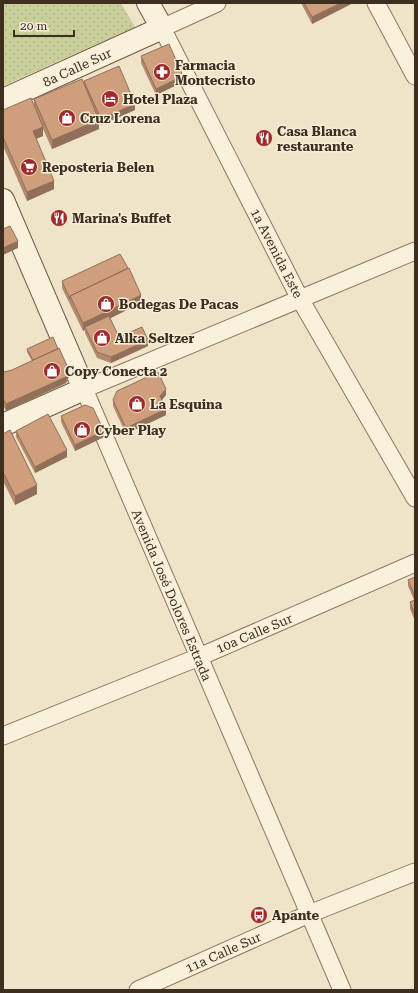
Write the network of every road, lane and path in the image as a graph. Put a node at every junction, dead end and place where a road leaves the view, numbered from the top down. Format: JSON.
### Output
{"nodes":[{"id":1,"x":148,"y":3,"type":"edge"},
{"id":2,"x":217,"y":3,"type":"edge"},
{"id":3,"x":376,"y":3,"type":"edge"},
{"id":4,"x":162,"y":28,"type":"junction"},
{"id":5,"x":415,"y":76,"type":"edge"},
{"id":6,"x":3,"y":100,"type":"edge"},
{"id":7,"x":3,"y":200,"type":"edge"},
{"id":8,"x":415,"y":251,"type":"edge"},
{"id":9,"x":300,"y":299,"type":"junction"},
{"id":10,"x":84,"y":389,"type":"junction"},
{"id":11,"x":3,"y":425,"type":"edge"},
{"id":12,"x":415,"y":498,"type":"edge"},
{"id":13,"x":415,"y":563,"type":"edge"},
{"id":14,"x":199,"y":657,"type":"junction"},
{"id":15,"x":3,"y":736,"type":"edge"},
{"id":16,"x":415,"y":872,"type":"edge"},
{"id":17,"x":309,"y":914,"type":"junction"},
{"id":18,"x":138,"y":990,"type":"edge"},
{"id":19,"x":342,"y":990,"type":"edge"}],
"edges":[{"from":1,"to":4,"type":"street","name":"1a Avenida Este"},
{"from":2,"to":4,"type":"street","name":"8a Calle Sur"},
{"from":3,"to":5,"type":"street"},
{"from":4,"to":6,"type":"street","name":"8a Calle Sur"},
{"from":4,"to":9,"type":"street","name":"1a Avenida Este"},
{"from":7,"to":10,"type":"street","name":"Avenida José Dolores Estrada"},
{"from":8,"to":9,"type":"street"},
{"from":9,"to":10,"type":"street"},
{"from":9,"to":12,"type":"street","name":"1a Avenida Este"},
{"from":10,"to":11,"type":"street"},
{"from":10,"to":14,"type":"street","name":"Avenida José Dolores Estrada"},
{"from":13,"to":14,"type":"street","name":"10a Calle Sur"},
{"from":14,"to":15,"type":"street","name":"10a Calle Sur"},
{"from":14,"to":17,"type":"street","name":"Avenida José Dolores Estrada"},
{"from":16,"to":17,"type":"street","name":"11a Calle Sur"},
{"from":17,"to":18,"type":"street","name":"11a Calle Sur"},
{"from":17,"to":19,"type":"street","name":"Avenida José Dolores Estrada"}]}
